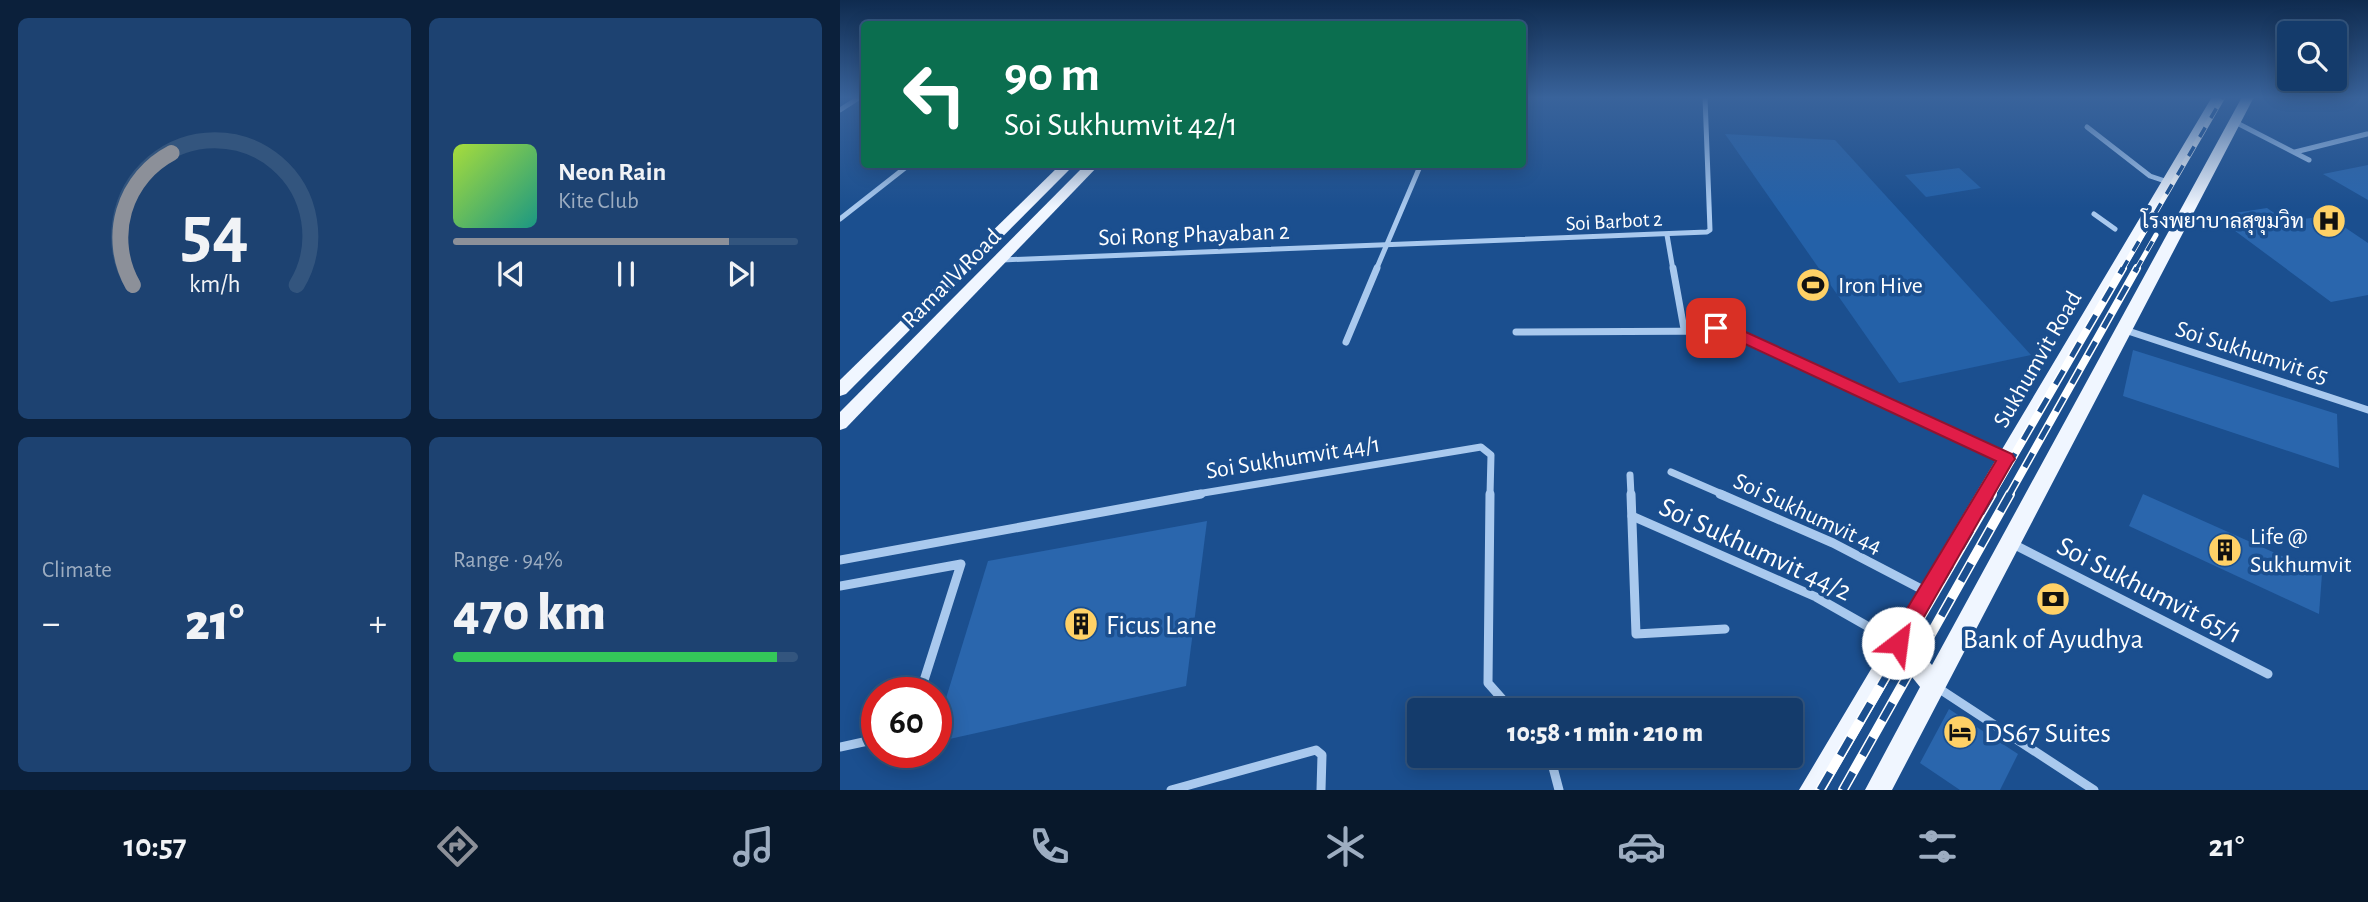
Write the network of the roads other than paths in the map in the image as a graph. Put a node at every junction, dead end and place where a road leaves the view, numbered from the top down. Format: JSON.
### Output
{"nodes":[{"id":1,"x":1706,"y":134,"type":"edge"},
{"id":2,"x":2096,"y":134,"type":"edge"},
{"id":3,"x":2207,"y":134,"type":"edge"},
{"id":4,"x":2223,"y":134,"type":"edge"},
{"id":5,"x":2258,"y":134,"type":"edge"},
{"id":6,"x":2367,"y":134,"type":"edge"},
{"id":7,"x":2294,"y":153,"type":"junction"},
{"id":8,"x":2200,"y":157,"type":"junction"},
{"id":9,"x":2309,"y":160,"type":"dead end"},
{"id":10,"x":905,"y":168,"type":"edge"},
{"id":11,"x":1065,"y":168,"type":"edge"},
{"id":12,"x":1090,"y":168,"type":"edge"},
{"id":13,"x":1419,"y":168,"type":"edge"},
{"id":14,"x":2168,"y":182,"type":"junction"},
{"id":15,"x":2094,"y":214,"type":"dead end"},
{"id":16,"x":840,"y":219,"type":"edge"},
{"id":17,"x":2115,"y":229,"type":"dead end"},
{"id":18,"x":1667,"y":235,"type":"junction"},
{"id":19,"x":1387,"y":246,"type":"junction"},
{"id":20,"x":1002,"y":260,"type":"junction"},
{"id":21,"x":1684,"y":329,"type":"junction"},
{"id":22,"x":2125,"y":330,"type":"junction"},
{"id":23,"x":1516,"y":332,"type":"dead end"},
{"id":24,"x":1346,"y":342,"type":"dead end"},
{"id":25,"x":840,"y":390,"type":"edge"},
{"id":26,"x":2368,"y":410,"type":"edge"},
{"id":27,"x":840,"y":423,"type":"edge"},
{"id":28,"x":2006,"y":459,"type":"junction"},
{"id":29,"x":1671,"y":472,"type":"dead end"},
{"id":30,"x":1630,"y":475,"type":"dead end"},
{"id":31,"x":1632,"y":516,"type":"junction"},
{"id":32,"x":2012,"y":544,"type":"junction"},
{"id":33,"x":840,"y":559,"type":"edge"},
{"id":34,"x":840,"y":586,"type":"edge"},
{"id":35,"x":1928,"y":592,"type":"junction"},
{"id":36,"x":1725,"y":629,"type":"dead end"},
{"id":37,"x":1898,"y":643,"type":"junction"},
{"id":38,"x":2268,"y":674,"type":"dead end"},
{"id":39,"x":925,"y":677,"type":"edge"},
{"id":40,"x":1935,"y":685,"type":"junction"},
{"id":41,"x":1501,"y":698,"type":"edge"},
{"id":42,"x":861,"y":742,"type":"edge"},
{"id":43,"x":840,"y":747,"type":"edge"},
{"id":44,"x":1553,"y":768,"type":"edge"},
{"id":45,"x":1171,"y":790,"type":"edge"},
{"id":46,"x":1321,"y":790,"type":"edge"},
{"id":47,"x":1559,"y":790,"type":"edge"},
{"id":48,"x":1812,"y":790,"type":"edge"},
{"id":49,"x":1878,"y":790,"type":"edge"},
{"id":50,"x":2094,"y":790,"type":"edge"}],
"edges":[{"from":1,"to":18,"type":"street","name":"Soi Barbot 2"},
{"from":2,"to":14,"type":"street"},
{"from":3,"to":8,"type":"main road","name":"Sukhumvit Road"},
{"from":4,"to":8,"type":"main road","name":"Sukhumvit Road"},
{"from":5,"to":7,"type":"street"},
{"from":6,"to":7,"type":"street"},
{"from":7,"to":9,"type":"street"},
{"from":8,"to":14,"type":"main road","name":"Sukhumvit Road"},
{"from":8,"to":22,"type":"main road","name":"Sukhumvit Road"},
{"from":10,"to":16,"type":"street"},
{"from":11,"to":25,"type":"main road","name":"Rama IV Road"},
{"from":12,"to":20,"type":"main road","name":"Rama IV Road"},
{"from":13,"to":19,"type":"street"},
{"from":14,"to":28,"type":"main road","name":"Sukhumvit Road"},
{"from":15,"to":17,"type":"street"},
{"from":18,"to":19,"type":"street","name":"Soi Barbot 2"},
{"from":18,"to":21,"type":"street"},
{"from":19,"to":20,"type":"street","name":"Soi Rong Phayaban 2"},
{"from":19,"to":24,"type":"street"},
{"from":20,"to":27,"type":"main road","name":"Rama IV Road"},
{"from":21,"to":23,"type":"street"},
{"from":21,"to":28,"type":"street"},
{"from":22,"to":26,"type":"street","name":"Soi Sukhumvit 65"},
{"from":22,"to":32,"type":"main road","name":"Sukhumvit Road"},
{"from":28,"to":35,"type":"main road","name":"Sukhumvit Road"},
{"from":29,"to":35,"type":"street","name":"Soi Sukhumvit 44"},
{"from":30,"to":31,"type":"street"},
{"from":31,"to":36,"type":"street"},
{"from":31,"to":37,"type":"street","name":"Soi Sukhumvit 44/2"},
{"from":32,"to":38,"type":"street","name":"Soi Sukhumvit 65/1"},
{"from":32,"to":40,"type":"main road","name":"Sukhumvit Road"},
{"from":33,"to":41,"type":"street","name":"Soi Sukhumvit 44/1"},
{"from":34,"to":39,"type":"street"},
{"from":35,"to":37,"type":"main road","name":"Sukhumvit Road"},
{"from":37,"to":40,"type":"main road"},
{"from":37,"to":48,"type":"main road","name":"Sukhumvit Road"},
{"from":40,"to":49,"type":"main road","name":"Sukhumvit Road"},
{"from":40,"to":50,"type":"street"},
{"from":42,"to":43,"type":"street"},
{"from":44,"to":47,"type":"street"},
{"from":45,"to":46,"type":"street"}]}
